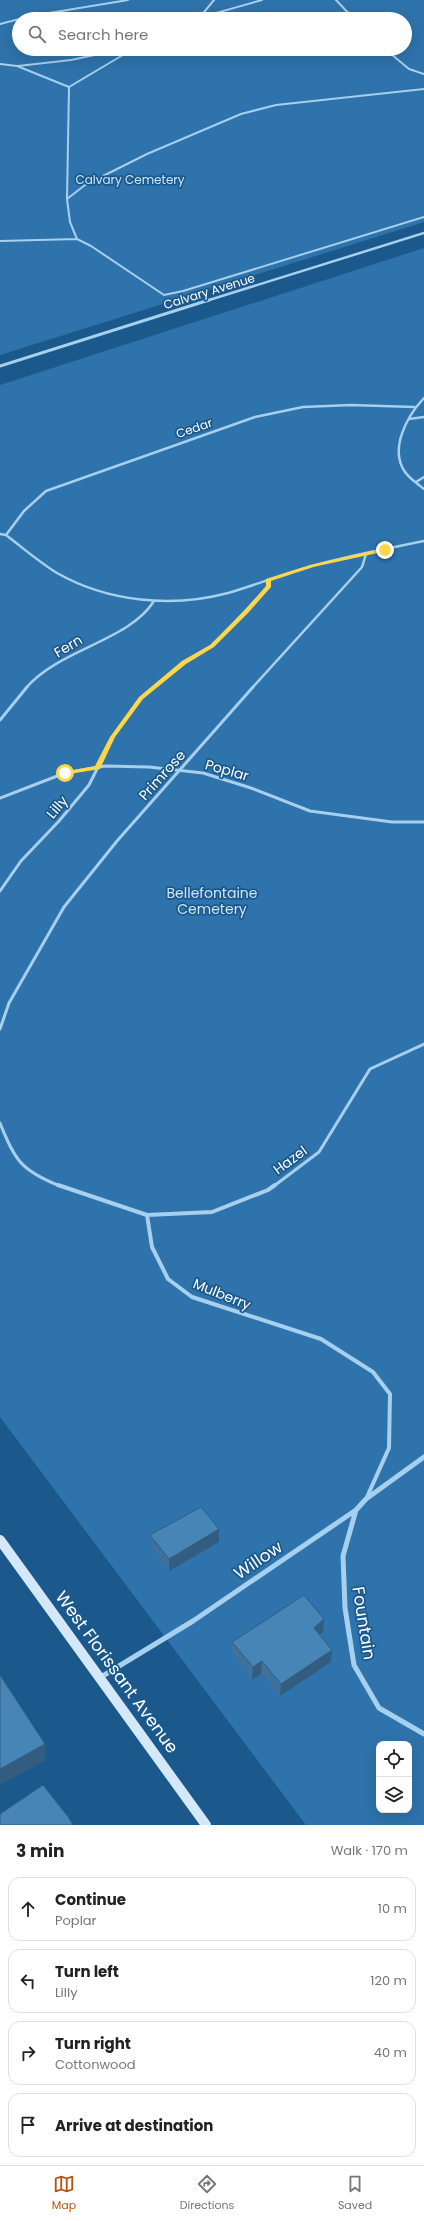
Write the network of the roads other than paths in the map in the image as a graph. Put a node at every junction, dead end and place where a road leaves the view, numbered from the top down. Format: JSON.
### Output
{"nodes":[{"id":1,"x":128,"y":0,"type":"edge"},
{"id":2,"x":214,"y":0,"type":"edge"},
{"id":3,"x":262,"y":0,"type":"edge"},
{"id":4,"x":336,"y":0,"type":"edge"},
{"id":5,"x":54,"y":12,"type":"edge"},
{"id":6,"x":204,"y":12,"type":"edge"},
{"id":7,"x":218,"y":12,"type":"edge"},
{"id":8,"x":347,"y":12,"type":"edge"},
{"id":9,"x":12,"y":21,"type":"edge"},
{"id":10,"x":0,"y":24,"type":"edge"},
{"id":11,"x":90,"y":56,"type":"edge"},
{"id":12,"x":120,"y":56,"type":"edge"},
{"id":13,"x":393,"y":56,"type":"edge"},
{"id":14,"x":0,"y":64,"type":"edge"},
{"id":15,"x":16,"y":66,"type":"junction"},
{"id":16,"x":424,"y":74,"type":"edge"},
{"id":17,"x":69,"y":87,"type":"junction"},
{"id":18,"x":424,"y":89,"type":"edge"},
{"id":19,"x":67,"y":199,"type":"junction"},
{"id":20,"x":424,"y":217,"type":"edge"},
{"id":21,"x":424,"y":233,"type":"edge"},
{"id":22,"x":77,"y":239,"type":"junction"},
{"id":23,"x":0,"y":241,"type":"edge"},
{"id":24,"x":0,"y":366,"type":"edge"},
{"id":25,"x":424,"y":398,"type":"edge"},
{"id":26,"x":414,"y":407,"type":"junction"},
{"id":27,"x":424,"y":417,"type":"edge"},
{"id":28,"x":409,"y":418,"type":"junction"},
{"id":29,"x":424,"y":477,"type":"edge"},
{"id":30,"x":416,"y":482,"type":"junction"},
{"id":31,"x":424,"y":489,"type":"edge"},
{"id":32,"x":0,"y":534,"type":"edge"},
{"id":33,"x":6,"y":535,"type":"junction"},
{"id":34,"x":424,"y":542,"type":"edge"},
{"id":35,"x":366,"y":554,"type":"junction"},
{"id":36,"x":268,"y":580,"type":"junction"},
{"id":37,"x":154,"y":601,"type":"junction"},
{"id":38,"x":0,"y":720,"type":"edge"},
{"id":39,"x":98,"y":768,"type":"junction"},
{"id":40,"x":181,"y":770,"type":"junction"},
{"id":41,"x":0,"y":798,"type":"edge"},
{"id":42,"x":424,"y":822,"type":"edge"},
{"id":43,"x":0,"y":891,"type":"edge"},
{"id":44,"x":0,"y":1029,"type":"edge"},
{"id":45,"x":424,"y":1044,"type":"edge"},
{"id":46,"x":0,"y":1123,"type":"edge"},
{"id":47,"x":147,"y":1215,"type":"junction"},
{"id":48,"x":424,"y":1457,"type":"edge"},
{"id":49,"x":366,"y":1499,"type":"junction"},
{"id":50,"x":356,"y":1510,"type":"junction"},
{"id":51,"x":0,"y":1540,"type":"edge"},
{"id":52,"x":101,"y":1677,"type":"junction"},
{"id":53,"x":424,"y":1734,"type":"edge"},
{"id":54,"x":206,"y":1825,"type":"edge"}],
"edges":[{"from":1,"to":5,"type":"lane"},
{"from":2,"to":6,"type":"lane"},
{"from":3,"to":7,"type":"lane"},
{"from":4,"to":8,"type":"lane"},
{"from":9,"to":10,"type":"lane"},
{"from":11,"to":15,"type":"lane"},
{"from":12,"to":17,"type":"lane"},
{"from":13,"to":16,"type":"lane"},
{"from":14,"to":15,"type":"lane"},
{"from":15,"to":17,"type":"lane"},
{"from":17,"to":19,"type":"lane"},
{"from":18,"to":19,"type":"lane"},
{"from":19,"to":22,"type":"lane"},
{"from":20,"to":22,"type":"lane"},
{"from":21,"to":24,"type":"street","name":"Calvary Avenue"},
{"from":22,"to":23,"type":"lane"},
{"from":25,"to":26,"type":"lane"},
{"from":26,"to":28,"type":"lane"},
{"from":26,"to":33,"type":"lane","name":"Cedar"},
{"from":27,"to":28,"type":"lane"},
{"from":28,"to":30,"type":"lane"},
{"from":29,"to":30,"type":"lane"},
{"from":30,"to":31,"type":"lane"},
{"from":32,"to":33,"type":"lane"},
{"from":33,"to":37,"type":"lane"},
{"from":34,"to":35,"type":"lane"},
{"from":35,"to":36,"type":"lane"},
{"from":35,"to":40,"type":"lane","name":"Primrose"},
{"from":36,"to":37,"type":"lane"},
{"from":36,"to":39,"type":"lane","name":"Lilly"},
{"from":37,"to":38,"type":"lane","name":"Fern"},
{"from":39,"to":40,"type":"lane","name":"Poplar"},
{"from":39,"to":41,"type":"lane","name":"Poplar"},
{"from":39,"to":43,"type":"lane","name":"Lilly"},
{"from":40,"to":42,"type":"lane","name":"Poplar"},
{"from":40,"to":44,"type":"lane","name":"Primrose"},
{"from":45,"to":47,"type":"lane","name":"Hazel"},
{"from":46,"to":47,"type":"lane"},
{"from":47,"to":49,"type":"lane","name":"Mulberry"},
{"from":48,"to":49,"type":"street","name":"Willow"},
{"from":49,"to":50,"type":"street","name":"Willow"},
{"from":50,"to":52,"type":"street","name":"Willow"},
{"from":50,"to":53,"type":"street","name":"Fountain"},
{"from":51,"to":52,"type":"main road","name":"West Florissant Avenue"},
{"from":52,"to":54,"type":"main road","name":"West Florissant Avenue"}]}
